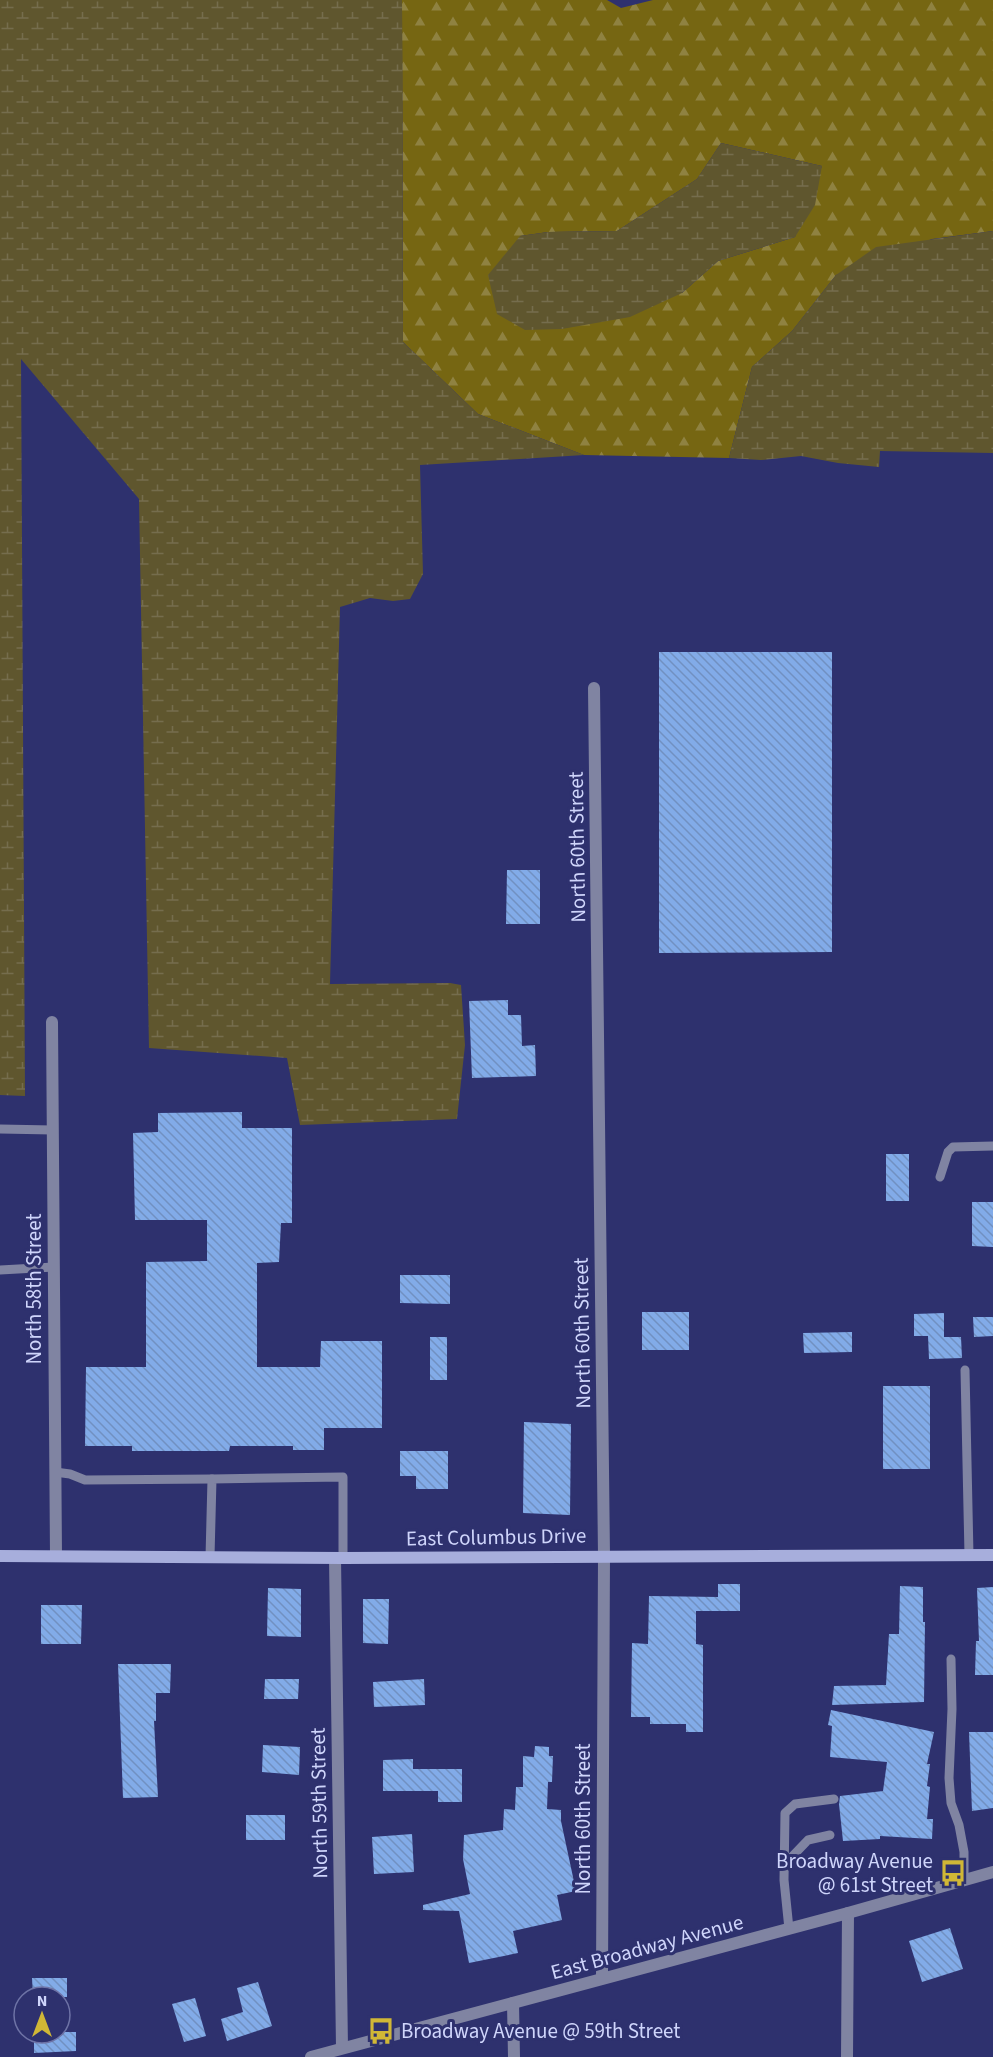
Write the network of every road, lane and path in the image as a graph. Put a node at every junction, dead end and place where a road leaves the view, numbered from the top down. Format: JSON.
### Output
{"nodes":[{"id":1,"x":594,"y":688,"type":"dead end"},
{"id":2,"x":52,"y":1022,"type":"dead end"},
{"id":3,"x":0,"y":1129,"type":"edge"},
{"id":4,"x":53,"y":1130,"type":"junction"},
{"id":5,"x":993,"y":1146,"type":"edge"},
{"id":6,"x":940,"y":1177,"type":"dead end"},
{"id":7,"x":54,"y":1267,"type":"junction"},
{"id":8,"x":0,"y":1270,"type":"edge"},
{"id":9,"x":965,"y":1370,"type":"dead end"},
{"id":10,"x":55,"y":1472,"type":"junction"},
{"id":11,"x":212,"y":1479,"type":"junction"},
{"id":12,"x":969,"y":1555,"type":"junction"},
{"id":13,"x":993,"y":1555,"type":"edge"},
{"id":14,"x":0,"y":1556,"type":"edge"},
{"id":15,"x":56,"y":1556,"type":"junction"},
{"id":16,"x":604,"y":1556,"type":"junction"},
{"id":17,"x":210,"y":1557,"type":"junction"},
{"id":18,"x":339,"y":1558,"type":"junction"},
{"id":19,"x":951,"y":1659,"type":"dead end"},
{"id":20,"x":834,"y":1799,"type":"dead end"},
{"id":21,"x":830,"y":1835,"type":"dead end"},
{"id":22,"x":784,"y":1865,"type":"junction"},
{"id":23,"x":993,"y":1872,"type":"edge"},
{"id":24,"x":964,"y":1881,"type":"junction"},
{"id":25,"x":849,"y":1913,"type":"junction"},
{"id":26,"x":789,"y":1929,"type":"junction"},
{"id":27,"x":602,"y":1978,"type":"junction"},
{"id":28,"x":513,"y":2003,"type":"junction"},
{"id":29,"x":342,"y":2048,"type":"junction"},
{"id":30,"x":311,"y":2057,"type":"edge"},
{"id":31,"x":513,"y":2057,"type":"edge"},
{"id":32,"x":847,"y":2057,"type":"edge"}],
"edges":[{"from":1,"to":16,"type":"street","name":"North 60th Street"},
{"from":2,"to":4,"type":"street","name":"North 58th Street"},
{"from":3,"to":4,"type":"lane"},
{"from":4,"to":7,"type":"street","name":"North 58th Street"},
{"from":5,"to":6,"type":"lane"},
{"from":7,"to":8,"type":"lane"},
{"from":7,"to":10,"type":"street","name":"North 58th Street"},
{"from":9,"to":12,"type":"lane"},
{"from":10,"to":11,"type":"lane"},
{"from":10,"to":15,"type":"street","name":"North 58th Street"},
{"from":11,"to":17,"type":"lane"},
{"from":11,"to":18,"type":"lane"},
{"from":12,"to":13,"type":"main road","name":"East Columbus Drive"},
{"from":12,"to":16,"type":"main road","name":"East Columbus Drive"},
{"from":14,"to":15,"type":"main road","name":"East Columbus Drive"},
{"from":15,"to":17,"type":"main road","name":"East Columbus Drive"},
{"from":16,"to":18,"type":"main road","name":"East Columbus Drive"},
{"from":16,"to":27,"type":"street","name":"North 60th Street"},
{"from":17,"to":18,"type":"main road","name":"East Columbus Drive"},
{"from":18,"to":29,"type":"street","name":"North 59th Street"},
{"from":19,"to":24,"type":"lane"},
{"from":20,"to":22,"type":"lane"},
{"from":21,"to":22,"type":"lane"},
{"from":22,"to":26,"type":"lane"},
{"from":23,"to":24,"type":"street","name":"East Broadway Avenue"},
{"from":24,"to":25,"type":"street","name":"East Broadway Avenue"},
{"from":25,"to":26,"type":"street","name":"East Broadway Avenue"},
{"from":25,"to":32,"type":"street"},
{"from":26,"to":27,"type":"street","name":"East Broadway Avenue"},
{"from":27,"to":28,"type":"street","name":"East Broadway Avenue"},
{"from":28,"to":29,"type":"street","name":"East Broadway Avenue"},
{"from":28,"to":31,"type":"street"},
{"from":29,"to":30,"type":"street","name":"East Broadway Avenue"}]}
